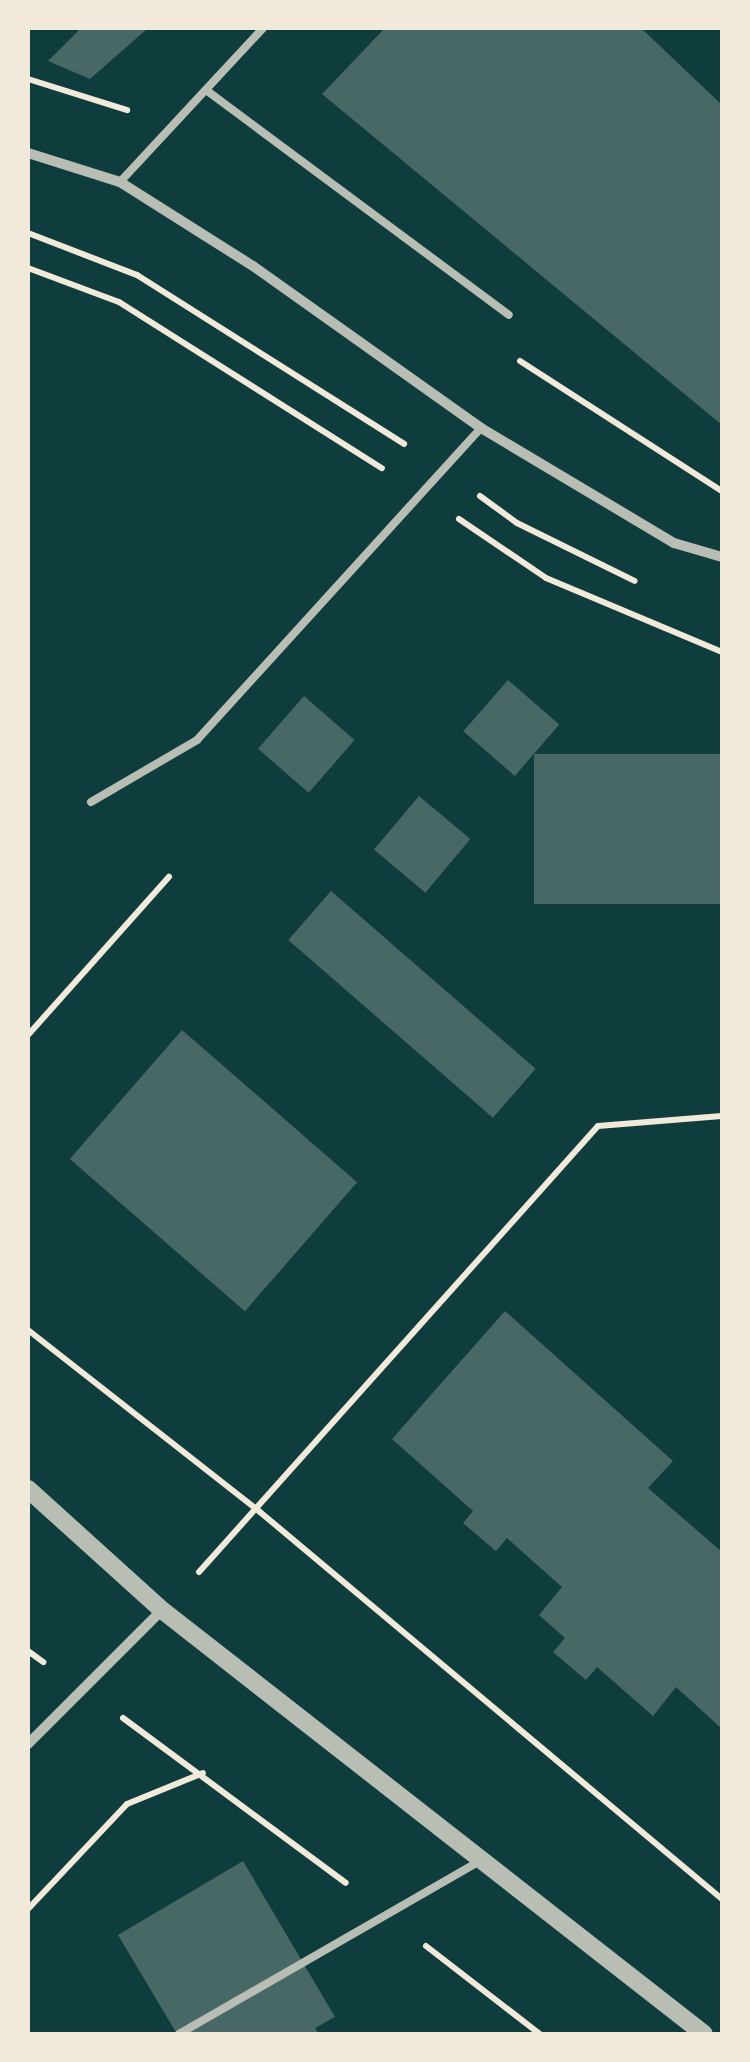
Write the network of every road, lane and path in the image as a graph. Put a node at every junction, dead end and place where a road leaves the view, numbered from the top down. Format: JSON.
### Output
{"nodes":[{"id":1,"x":264,"y":28,"type":"edge"},
{"id":2,"x":206,"y":90,"type":"junction"},
{"id":3,"x":28,"y":153,"type":"edge"},
{"id":4,"x":120,"y":182,"type":"junction"},
{"id":5,"x":28,"y":233,"type":"edge"},
{"id":6,"x":28,"y":268,"type":"edge"},
{"id":7,"x":509,"y":314,"type":"dead end"},
{"id":8,"x":480,"y":428,"type":"junction"},
{"id":9,"x":442,"y":469,"type":"junction"},
{"id":10,"x":421,"y":493,"type":"junction"},
{"id":11,"x":722,"y":557,"type":"edge"},
{"id":12,"x":644,"y":585,"type":"dead end"},
{"id":13,"x":722,"y":652,"type":"edge"},
{"id":14,"x":91,"y":802,"type":"dead end"},
{"id":15,"x":169,"y":877,"type":"dead end"},
{"id":16,"x":28,"y":1035,"type":"edge"},
{"id":17,"x":722,"y":1116,"type":"edge"},
{"id":18,"x":28,"y":1330,"type":"edge"},
{"id":19,"x":28,"y":1489,"type":"edge"},
{"id":20,"x":260,"y":1512,"type":"junction"},
{"id":21,"x":162,"y":1610,"type":"junction"},
{"id":22,"x":28,"y":1744,"type":"edge"},
{"id":23,"x":204,"y":1772,"type":"dead end"},
{"id":24,"x":480,"y":1861,"type":"junction"},
{"id":25,"x":722,"y":1899,"type":"edge"},
{"id":26,"x":28,"y":1909,"type":"edge"},
{"id":27,"x":179,"y":2034,"type":"edge"},
{"id":28,"x":704,"y":2034,"type":"edge"}],
"edges":[{"from":1,"to":2,"type":"lane"},
{"from":2,"to":4,"type":"lane"},
{"from":2,"to":7,"type":"lane"},
{"from":3,"to":4,"type":"street"},
{"from":4,"to":8,"type":"street"},
{"from":5,"to":9,"type":"path"},
{"from":6,"to":10,"type":"path"},
{"from":8,"to":9,"type":"lane"},
{"from":8,"to":11,"type":"street"},
{"from":9,"to":10,"type":"lane"},
{"from":9,"to":12,"type":"path"},
{"from":10,"to":13,"type":"path"},
{"from":10,"to":14,"type":"lane"},
{"from":15,"to":16,"type":"path"},
{"from":17,"to":20,"type":"path"},
{"from":18,"to":20,"type":"path"},
{"from":19,"to":21,"type":"street"},
{"from":20,"to":21,"type":"path"},
{"from":20,"to":25,"type":"path"},
{"from":21,"to":22,"type":"street"},
{"from":21,"to":24,"type":"street"},
{"from":23,"to":26,"type":"path"},
{"from":24,"to":27,"type":"lane"},
{"from":24,"to":28,"type":"street"}]}
